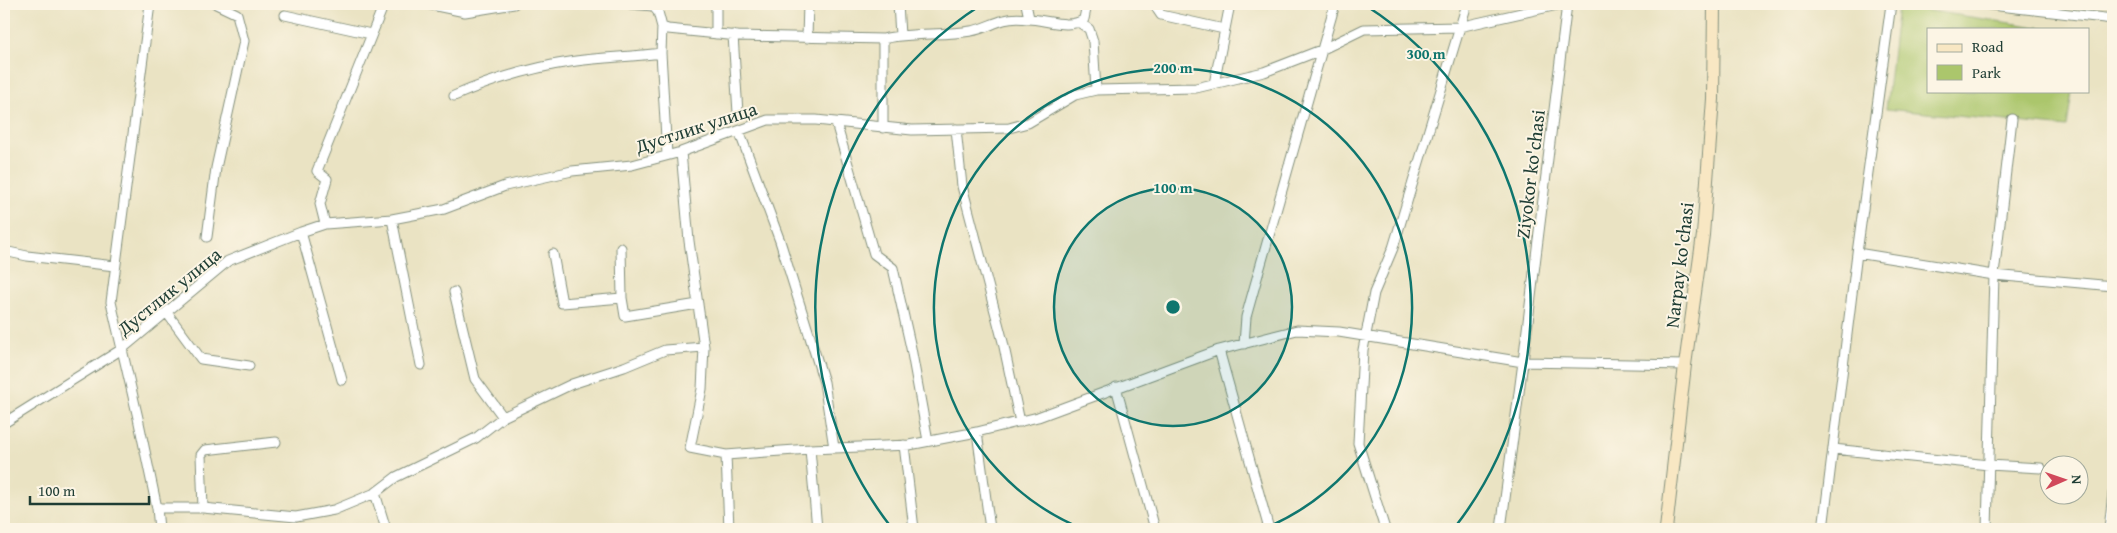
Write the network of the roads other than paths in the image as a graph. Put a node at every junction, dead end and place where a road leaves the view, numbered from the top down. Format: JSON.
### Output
{"nodes":[{"id":1,"x":150,"y":4,"type":"edge"},
{"id":2,"x":216,"y":4,"type":"edge"},
{"id":3,"x":384,"y":4,"type":"edge"},
{"id":4,"x":427,"y":4,"type":"edge"},
{"id":5,"x":514,"y":4,"type":"edge"},
{"id":6,"x":630,"y":4,"type":"edge"},
{"id":7,"x":716,"y":4,"type":"edge"},
{"id":8,"x":808,"y":4,"type":"edge"},
{"id":9,"x":898,"y":4,"type":"edge"},
{"id":10,"x":1026,"y":4,"type":"edge"},
{"id":11,"x":1087,"y":4,"type":"edge"},
{"id":12,"x":1158,"y":4,"type":"edge"},
{"id":13,"x":1230,"y":4,"type":"edge"},
{"id":14,"x":1335,"y":4,"type":"edge"},
{"id":15,"x":1467,"y":4,"type":"edge"},
{"id":16,"x":1562,"y":4,"type":"edge"},
{"id":17,"x":1567,"y":4,"type":"edge"},
{"id":18,"x":1714,"y":4,"type":"edge"},
{"id":19,"x":1892,"y":4,"type":"edge"},
{"id":20,"x":1982,"y":4,"type":"edge"},
{"id":21,"x":285,"y":15,"type":"dead end"},
{"id":22,"x":1029,"y":18,"type":"junction"},
{"id":23,"x":2113,"y":19,"type":"edge"},
{"id":24,"x":1080,"y":23,"type":"junction"},
{"id":25,"x":662,"y":27,"type":"junction"},
{"id":26,"x":1460,"y":27,"type":"junction"},
{"id":27,"x":1224,"y":29,"type":"junction"},
{"id":28,"x":371,"y":34,"type":"junction"},
{"id":29,"x":716,"y":34,"type":"junction"},
{"id":30,"x":733,"y":35,"type":"junction"},
{"id":31,"x":900,"y":35,"type":"junction"},
{"id":32,"x":808,"y":38,"type":"junction"},
{"id":33,"x":883,"y":39,"type":"junction"},
{"id":34,"x":1321,"y":50,"type":"junction"},
{"id":35,"x":661,"y":53,"type":"junction"},
{"id":36,"x":1214,"y":84,"type":"junction"},
{"id":37,"x":1096,"y":90,"type":"junction"},
{"id":38,"x":454,"y":96,"type":"dead end"},
{"id":39,"x":738,"y":113,"type":"dead end"},
{"id":40,"x":2012,"y":119,"type":"dead end"},
{"id":41,"x":836,"y":123,"type":"junction"},
{"id":42,"x":883,"y":128,"type":"junction"},
{"id":43,"x":956,"y":129,"type":"junction"},
{"id":44,"x":740,"y":131,"type":"junction"},
{"id":45,"x":681,"y":152,"type":"junction"},
{"id":46,"x":667,"y":155,"type":"junction"},
{"id":47,"x":392,"y":219,"type":"junction"},
{"id":48,"x":325,"y":224,"type":"junction"},
{"id":49,"x":301,"y":232,"type":"junction"},
{"id":50,"x":207,"y":237,"type":"dead end"},
{"id":51,"x":621,"y":248,"type":"dead end"},
{"id":52,"x":4,"y":251,"type":"edge"},
{"id":53,"x":1857,"y":253,"type":"junction"},
{"id":54,"x":553,"y":254,"type":"dead end"},
{"id":55,"x":115,"y":266,"type":"junction"},
{"id":56,"x":1994,"y":275,"type":"junction"},
{"id":57,"x":2113,"y":286,"type":"edge"},
{"id":58,"x":454,"y":292,"type":"dead end"},
{"id":59,"x":622,"y":298,"type":"junction"},
{"id":60,"x":698,"y":304,"type":"junction"},
{"id":61,"x":167,"y":313,"type":"junction"},
{"id":62,"x":1366,"y":338,"type":"junction"},
{"id":63,"x":1244,"y":344,"type":"junction"},
{"id":64,"x":704,"y":347,"type":"junction"},
{"id":65,"x":122,"y":349,"type":"junction"},
{"id":66,"x":1219,"y":350,"type":"junction"},
{"id":67,"x":1523,"y":362,"type":"junction"},
{"id":68,"x":421,"y":365,"type":"dead end"},
{"id":69,"x":1685,"y":365,"type":"junction"},
{"id":70,"x":249,"y":366,"type":"dead end"},
{"id":71,"x":342,"y":380,"type":"dead end"},
{"id":72,"x":1116,"y":388,"type":"junction"},
{"id":73,"x":503,"y":417,"type":"junction"},
{"id":74,"x":1020,"y":422,"type":"junction"},
{"id":75,"x":4,"y":423,"type":"edge"},
{"id":76,"x":977,"y":432,"type":"junction"},
{"id":77,"x":928,"y":441,"type":"junction"},
{"id":78,"x":276,"y":442,"type":"dead end"},
{"id":79,"x":904,"y":445,"type":"junction"},
{"id":80,"x":834,"y":448,"type":"junction"},
{"id":81,"x":810,"y":449,"type":"junction"},
{"id":82,"x":1834,"y":449,"type":"junction"},
{"id":83,"x":726,"y":455,"type":"junction"},
{"id":84,"x":1990,"y":465,"type":"junction"},
{"id":85,"x":2040,"y":468,"type":"edge"},
{"id":86,"x":375,"y":493,"type":"junction"},
{"id":87,"x":2113,"y":493,"type":"edge"},
{"id":88,"x":157,"y":508,"type":"junction"},
{"id":89,"x":203,"y":508,"type":"junction"},
{"id":90,"x":159,"y":529,"type":"edge"},
{"id":91,"x":386,"y":529,"type":"edge"},
{"id":92,"x":729,"y":529,"type":"edge"},
{"id":93,"x":817,"y":529,"type":"edge"},
{"id":94,"x":914,"y":529,"type":"edge"},
{"id":95,"x":990,"y":529,"type":"edge"},
{"id":96,"x":1154,"y":529,"type":"edge"},
{"id":97,"x":1268,"y":529,"type":"edge"},
{"id":98,"x":1385,"y":529,"type":"edge"},
{"id":99,"x":1500,"y":529,"type":"edge"},
{"id":100,"x":1666,"y":529,"type":"edge"},
{"id":101,"x":1823,"y":529,"type":"edge"},
{"id":102,"x":1987,"y":529,"type":"edge"},
{"id":103,"x":2108,"y":529,"type":"edge"}],
"edges":[{"from":1,"to":55,"type":"street"},
{"from":2,"to":50,"type":"street"},
{"from":3,"to":28,"type":"street"},
{"from":4,"to":5,"type":"street"},
{"from":6,"to":25,"type":"street"},
{"from":7,"to":29,"type":"street"},
{"from":8,"to":32,"type":"street"},
{"from":9,"to":31,"type":"street"},
{"from":10,"to":22,"type":"street"},
{"from":11,"to":24,"type":"street"},
{"from":12,"to":27,"type":"street"},
{"from":13,"to":27,"type":"street"},
{"from":14,"to":34,"type":"street"},
{"from":15,"to":26,"type":"street"},
{"from":16,"to":26,"type":"street","name":"Дустлик улица"},
{"from":17,"to":67,"type":"street","name":"Ziyokor ko'chasi"},
{"from":18,"to":69,"type":"main road","name":"Narpay ko'chasi"},
{"from":19,"to":53,"type":"street"},
{"from":20,"to":23,"type":"street"},
{"from":21,"to":28,"type":"street"},
{"from":22,"to":24,"type":"street"},
{"from":22,"to":31,"type":"street"},
{"from":24,"to":37,"type":"street"},
{"from":25,"to":29,"type":"street"},
{"from":25,"to":35,"type":"street"},
{"from":26,"to":34,"type":"street","name":"Дустлик улица"},
{"from":26,"to":62,"type":"street"},
{"from":27,"to":36,"type":"street"},
{"from":28,"to":48,"type":"street"},
{"from":29,"to":30,"type":"street"},
{"from":30,"to":32,"type":"street"},
{"from":30,"to":39,"type":"street"},
{"from":31,"to":33,"type":"street"},
{"from":32,"to":33,"type":"street"},
{"from":33,"to":42,"type":"street"},
{"from":34,"to":36,"type":"street","name":"Дустлик улица"},
{"from":34,"to":63,"type":"street"},
{"from":35,"to":38,"type":"street"},
{"from":35,"to":46,"type":"street"},
{"from":36,"to":37,"type":"street","name":"Дустлик улица"},
{"from":37,"to":43,"type":"street","name":"Дустлик улица"},
{"from":40,"to":56,"type":"street"},
{"from":41,"to":42,"type":"street","name":"Дустлик улица"},
{"from":41,"to":44,"type":"street","name":"Дустлик улица"},
{"from":41,"to":77,"type":"street"},
{"from":42,"to":43,"type":"street","name":"Дустлик улица"},
{"from":43,"to":74,"type":"street"},
{"from":44,"to":45,"type":"street","name":"Дустлик улица"},
{"from":44,"to":80,"type":"street"},
{"from":45,"to":46,"type":"street","name":"Дустлик улица"},
{"from":45,"to":60,"type":"street"},
{"from":46,"to":47,"type":"street","name":"Дустлик улица"},
{"from":47,"to":48,"type":"street","name":"Дустлик улица"},
{"from":47,"to":68,"type":"street"},
{"from":48,"to":49,"type":"street","name":"Дустлик улица"},
{"from":49,"to":61,"type":"street","name":"Дустлик улица"},
{"from":49,"to":71,"type":"street"},
{"from":51,"to":59,"type":"street"},
{"from":52,"to":55,"type":"street"},
{"from":53,"to":56,"type":"street"},
{"from":53,"to":82,"type":"street"},
{"from":54,"to":59,"type":"street"},
{"from":55,"to":65,"type":"street"},
{"from":56,"to":57,"type":"street"},
{"from":56,"to":84,"type":"street"},
{"from":58,"to":73,"type":"street"},
{"from":59,"to":60,"type":"street"},
{"from":60,"to":64,"type":"street"},
{"from":61,"to":65,"type":"street","name":"Дустлик улица"},
{"from":61,"to":70,"type":"street"},
{"from":62,"to":63,"type":"street"},
{"from":62,"to":67,"type":"street"},
{"from":62,"to":98,"type":"street"},
{"from":63,"to":66,"type":"street"},
{"from":64,"to":73,"type":"street"},
{"from":64,"to":83,"type":"street"},
{"from":65,"to":75,"type":"street","name":"Дустлик улица"},
{"from":65,"to":88,"type":"street"},
{"from":66,"to":72,"type":"street"},
{"from":66,"to":97,"type":"street"},
{"from":67,"to":69,"type":"street"},
{"from":67,"to":99,"type":"street","name":"Ziyokor ko'chasi"},
{"from":69,"to":100,"type":"main road","name":"Narpay ko'chasi"},
{"from":72,"to":74,"type":"street"},
{"from":72,"to":96,"type":"street"},
{"from":73,"to":86,"type":"street"},
{"from":74,"to":76,"type":"street"},
{"from":76,"to":77,"type":"street"},
{"from":76,"to":95,"type":"street"},
{"from":77,"to":79,"type":"street"},
{"from":78,"to":89,"type":"street"},
{"from":79,"to":80,"type":"street"},
{"from":79,"to":94,"type":"street"},
{"from":80,"to":81,"type":"street"},
{"from":81,"to":83,"type":"street"},
{"from":81,"to":93,"type":"street"},
{"from":82,"to":84,"type":"street"},
{"from":82,"to":101,"type":"street"},
{"from":83,"to":92,"type":"street"},
{"from":84,"to":85,"type":"street"},
{"from":84,"to":102,"type":"street"},
{"from":86,"to":89,"type":"street"},
{"from":86,"to":91,"type":"street"},
{"from":87,"to":103,"type":"street"},
{"from":88,"to":89,"type":"street"},
{"from":88,"to":90,"type":"street"}]}
